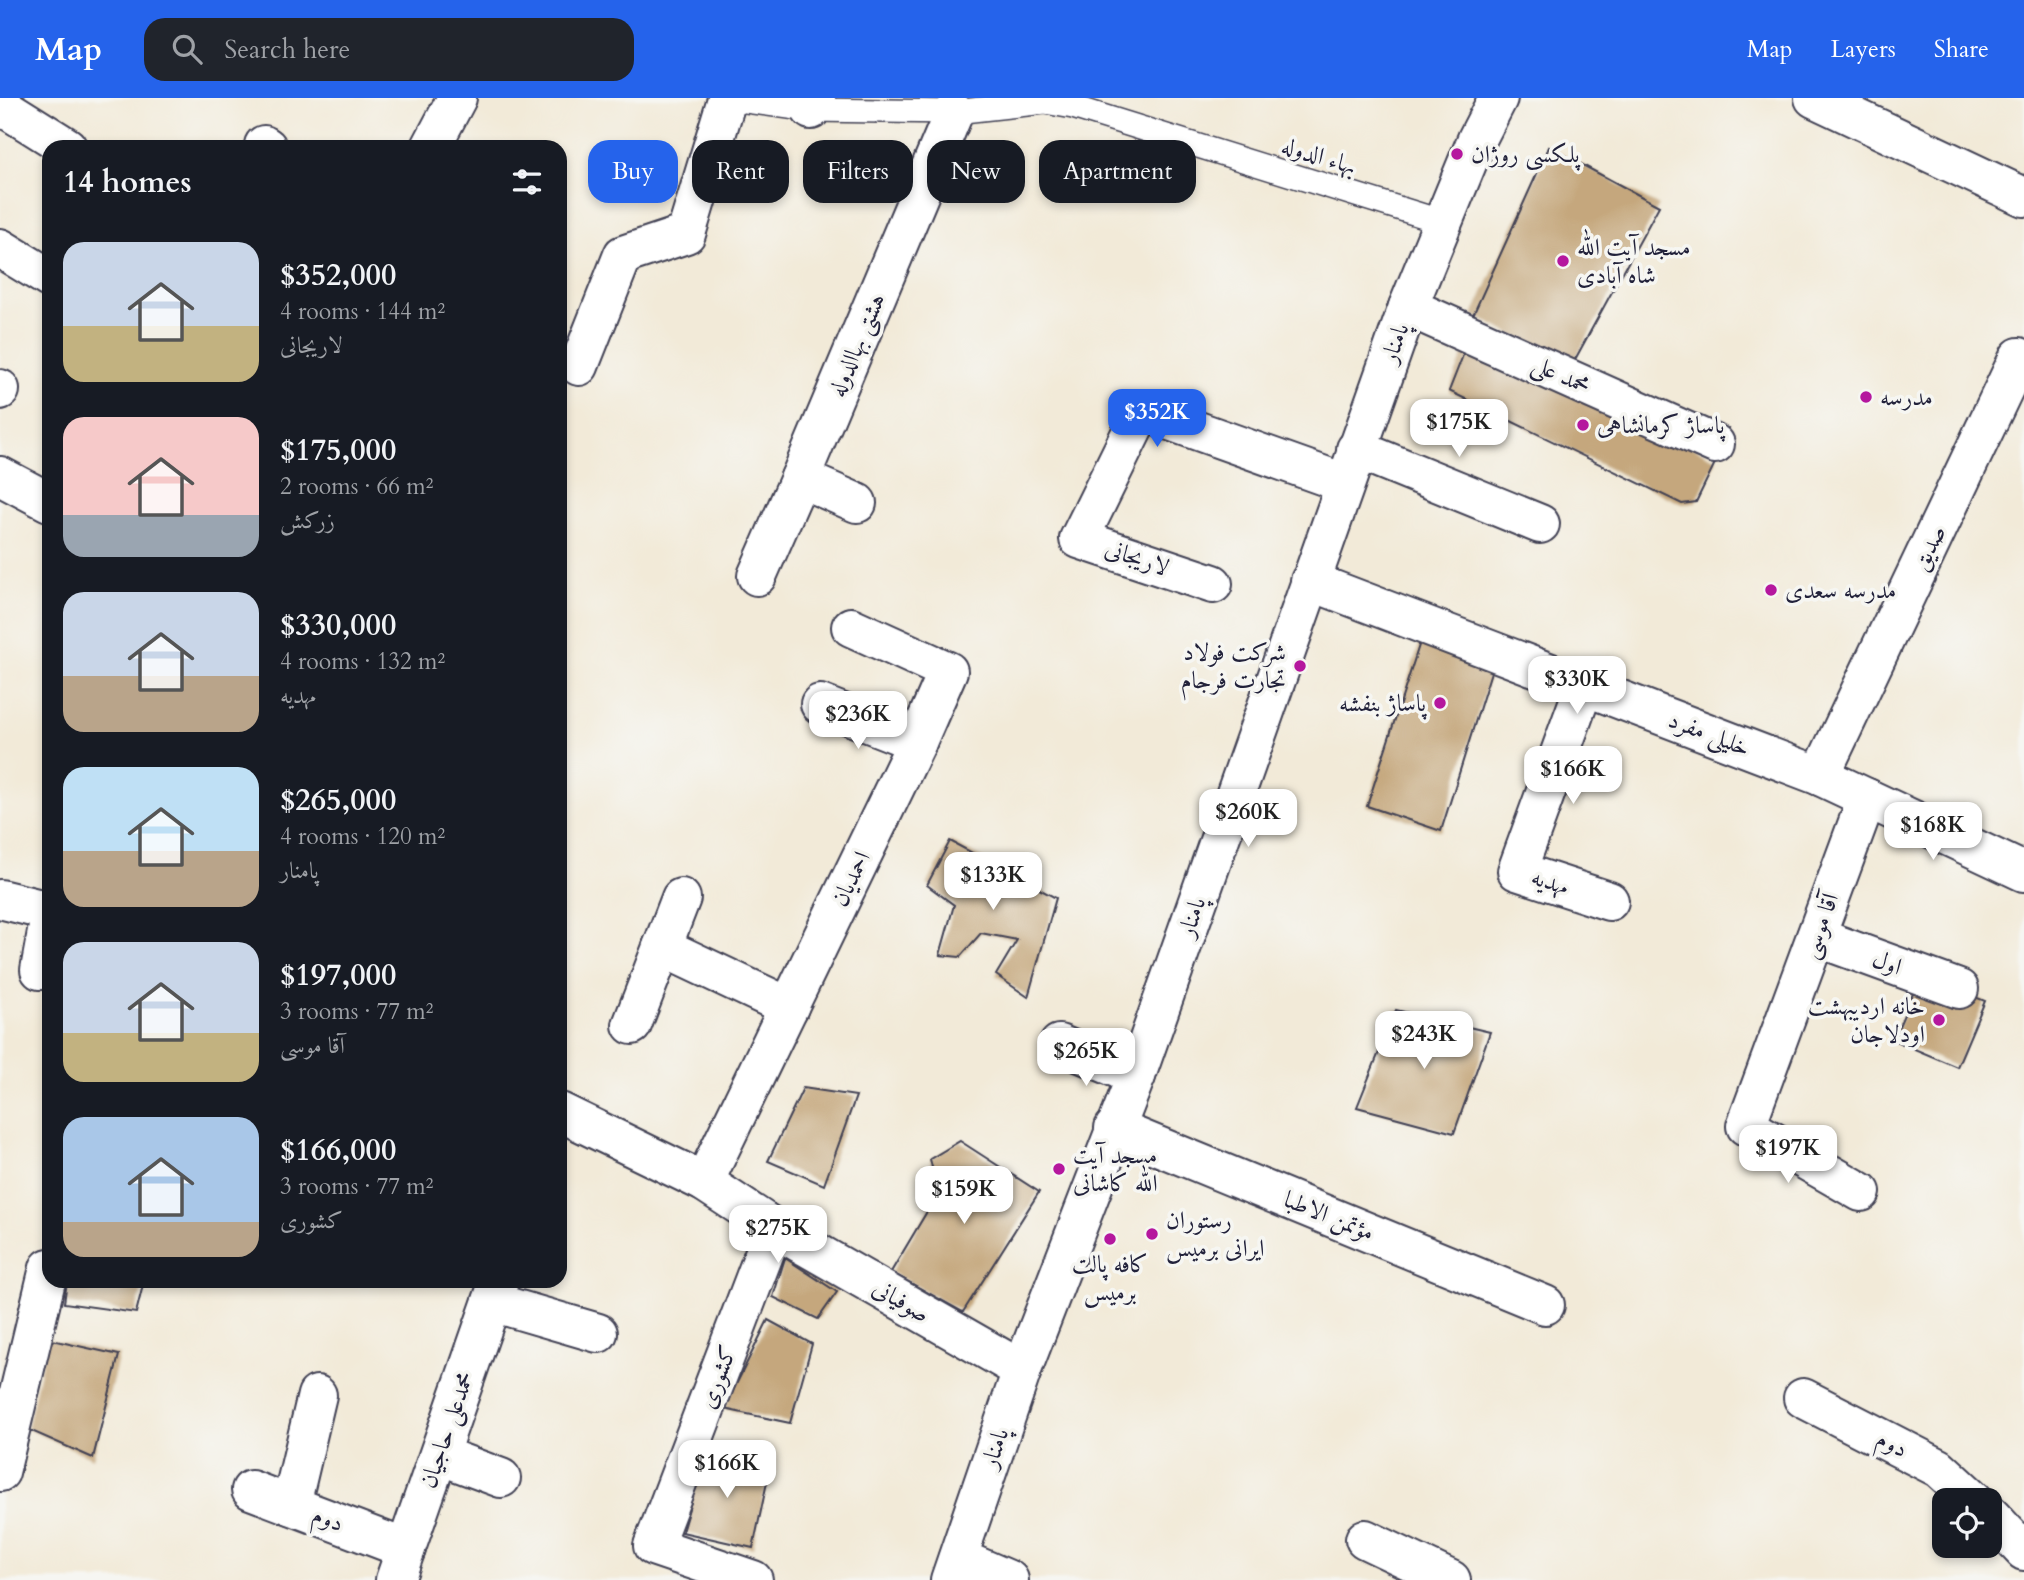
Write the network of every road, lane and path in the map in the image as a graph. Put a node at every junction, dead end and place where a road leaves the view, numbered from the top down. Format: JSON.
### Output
{"nodes":[{"id":1,"x":457,"y":98,"type":"edge"},
{"id":2,"x":1497,"y":98,"type":"edge"},
{"id":3,"x":1814,"y":98,"type":"edge"},
{"id":4,"x":726,"y":99,"type":"edge"},
{"id":5,"x":814,"y":104,"type":"edge"},
{"id":6,"x":0,"y":105,"type":"edge"},
{"id":7,"x":954,"y":112,"type":"junction"},
{"id":8,"x":57,"y":140,"type":"edge"},
{"id":9,"x":435,"y":140,"type":"edge"},
{"id":10,"x":2024,"y":197,"type":"edge"},
{"id":11,"x":1443,"y":222,"type":"junction"},
{"id":12,"x":0,"y":248,"type":"edge"},
{"id":13,"x":42,"y":274,"type":"edge"},
{"id":14,"x":1408,"y":307,"type":"junction"},
{"id":15,"x":2020,"y":357,"type":"dead end"},
{"id":16,"x":579,"y":366,"type":"dead end"},
{"id":17,"x":1714,"y":444,"type":"dead end"},
{"id":18,"x":1350,"y":466,"type":"junction"},
{"id":19,"x":0,"y":476,"type":"edge"},
{"id":20,"x":800,"y":478,"type":"junction"},
{"id":21,"x":42,"y":498,"type":"edge"},
{"id":22,"x":857,"y":503,"type":"dead end"},
{"id":23,"x":1540,"y":524,"type":"dead end"},
{"id":24,"x":757,"y":576,"type":"dead end"},
{"id":25,"x":1310,"y":581,"type":"junction"},
{"id":26,"x":1213,"y":584,"type":"dead end"},
{"id":27,"x":850,"y":627,"type":"dead end"},
{"id":28,"x":1584,"y":687,"type":"junction"},
{"id":29,"x":820,"y":704,"type":"dead end"},
{"id":30,"x":917,"y":742,"type":"junction"},
{"id":31,"x":1820,"y":776,"type":"junction"},
{"id":32,"x":1867,"y":798,"type":"junction"},
{"id":33,"x":2024,"y":872,"type":"edge"},
{"id":34,"x":681,"y":898,"type":"dead end"},
{"id":35,"x":0,"y":899,"type":"edge"},
{"id":36,"x":1609,"y":901,"type":"dead end"},
{"id":37,"x":42,"y":909,"type":"edge"},
{"id":38,"x":1816,"y":937,"type":"junction"},
{"id":39,"x":662,"y":947,"type":"junction"},
{"id":40,"x":1959,"y":989,"type":"dead end"},
{"id":41,"x":789,"y":1007,"type":"junction"},
{"id":42,"x":632,"y":1025,"type":"dead end"},
{"id":43,"x":1059,"y":1044,"type":"dead end"},
{"id":44,"x":1136,"y":1076,"type":"junction"},
{"id":45,"x":567,"y":1115,"type":"edge"},
{"id":46,"x":1114,"y":1128,"type":"junction"},
{"id":47,"x":704,"y":1182,"type":"junction"},
{"id":48,"x":1860,"y":1192,"type":"dead end"},
{"id":49,"x":775,"y":1228,"type":"junction"},
{"id":50,"x":43,"y":1288,"type":"edge"},
{"id":51,"x":496,"y":1292,"type":"edge"},
{"id":52,"x":1545,"y":1305,"type":"dead end"},
{"id":53,"x":598,"y":1333,"type":"dead end"},
{"id":54,"x":1022,"y":1370,"type":"junction"},
{"id":55,"x":9,"y":1392,"type":"edge"},
{"id":56,"x":317,"y":1395,"type":"dead end"},
{"id":57,"x":1802,"y":1398,"type":"dead end"},
{"id":58,"x":439,"y":1455,"type":"junction"},
{"id":59,"x":0,"y":1472,"type":"edge"},
{"id":60,"x":501,"y":1478,"type":"dead end"},
{"id":61,"x":1962,"y":1488,"type":"edge"},
{"id":62,"x":251,"y":1490,"type":"dead end"},
{"id":63,"x":291,"y":1505,"type":"junction"},
{"id":64,"x":2002,"y":1528,"type":"edge"},
{"id":65,"x":1365,"y":1539,"type":"dead end"},
{"id":66,"x":2024,"y":1551,"type":"edge"},
{"id":67,"x":401,"y":1565,"type":"edge"},
{"id":68,"x":954,"y":1569,"type":"edge"},
{"id":69,"x":753,"y":1580,"type":"edge"},
{"id":70,"x":1010,"y":1580,"type":"edge"},
{"id":71,"x":1451,"y":1580,"type":"edge"}],
"edges":[{"from":1,"to":9,"type":"street"},
{"from":2,"to":11,"type":"street","name":"پامنار"},
{"from":3,"to":10,"type":"street"},
{"from":4,"to":5,"type":"lane","name":"بهاء الدوله"},
{"from":4,"to":16,"type":"street"},
{"from":5,"to":7,"type":"lane","name":"بهاء الدوله"},
{"from":6,"to":8,"type":"street"},
{"from":7,"to":11,"type":"lane","name":"بهاء الدوله"},
{"from":7,"to":20,"type":"street","name":"هشتی بهاالدوله"},
{"from":11,"to":14,"type":"street","name":"پامنار"},
{"from":12,"to":13,"type":"street"},
{"from":14,"to":17,"type":"street","name":"محمد علی"},
{"from":14,"to":18,"type":"street","name":"پامنار"},
{"from":15,"to":31,"type":"street","name":"صدیق"},
{"from":18,"to":23,"type":"street"},
{"from":18,"to":25,"type":"street","name":"پامنار"},
{"from":18,"to":26,"type":"street","name":"لاریجانی"},
{"from":19,"to":21,"type":"street"},
{"from":20,"to":22,"type":"street"},
{"from":20,"to":24,"type":"street","name":"هشتی بهاالدوله"},
{"from":25,"to":28,"type":"street","name":"خلیلی مفرد"},
{"from":25,"to":44,"type":"street","name":"پامنار"},
{"from":27,"to":30,"type":"street","name":"احمدیان"},
{"from":28,"to":31,"type":"street","name":"خلیلی مفرد"},
{"from":28,"to":36,"type":"street","name":"مهدیه"},
{"from":29,"to":30,"type":"street"},
{"from":30,"to":41,"type":"street","name":"احمدیان"},
{"from":31,"to":32,"type":"street","name":"خلیلی مفرد"},
{"from":32,"to":33,"type":"street","name":"خلیلی مفرد"},
{"from":32,"to":38,"type":"street","name":"آقا موسی"},
{"from":34,"to":39,"type":"street"},
{"from":35,"to":37,"type":"street"},
{"from":38,"to":40,"type":"street","name":"اول"},
{"from":38,"to":48,"type":"street","name":"آقا موسی"},
{"from":39,"to":41,"type":"street"},
{"from":39,"to":42,"type":"street"},
{"from":41,"to":47,"type":"street","name":"احمدیان"},
{"from":43,"to":44,"type":"street"},
{"from":44,"to":46,"type":"street","name":"پامنار"},
{"from":45,"to":47,"type":"street","name":"صوفیانی"},
{"from":46,"to":52,"type":"street","name":"مؤتمن الاطبا"},
{"from":46,"to":54,"type":"street","name":"پامنار"},
{"from":47,"to":49,"type":"street","name":"صوفیانی"},
{"from":49,"to":54,"type":"street","name":"صوفیانی"},
{"from":49,"to":69,"type":"street","name":"کشوری"},
{"from":50,"to":55,"type":"street"},
{"from":51,"to":53,"type":"street"},
{"from":51,"to":58,"type":"street","name":"محمدعلی حاجیان"},
{"from":54,"to":68,"type":"street","name":"پامنار"},
{"from":55,"to":59,"type":"street"},
{"from":56,"to":63,"type":"street"},
{"from":57,"to":61,"type":"street","name":"دوم"},
{"from":58,"to":60,"type":"street"},
{"from":58,"to":67,"type":"street","name":"محمدعلی حاجیان"},
{"from":62,"to":63,"type":"street","name":"دوم"},
{"from":63,"to":67,"type":"street","name":"دوم"},
{"from":64,"to":66,"type":"street"},
{"from":65,"to":71,"type":"street"},
{"from":68,"to":70,"type":"street"}]}
